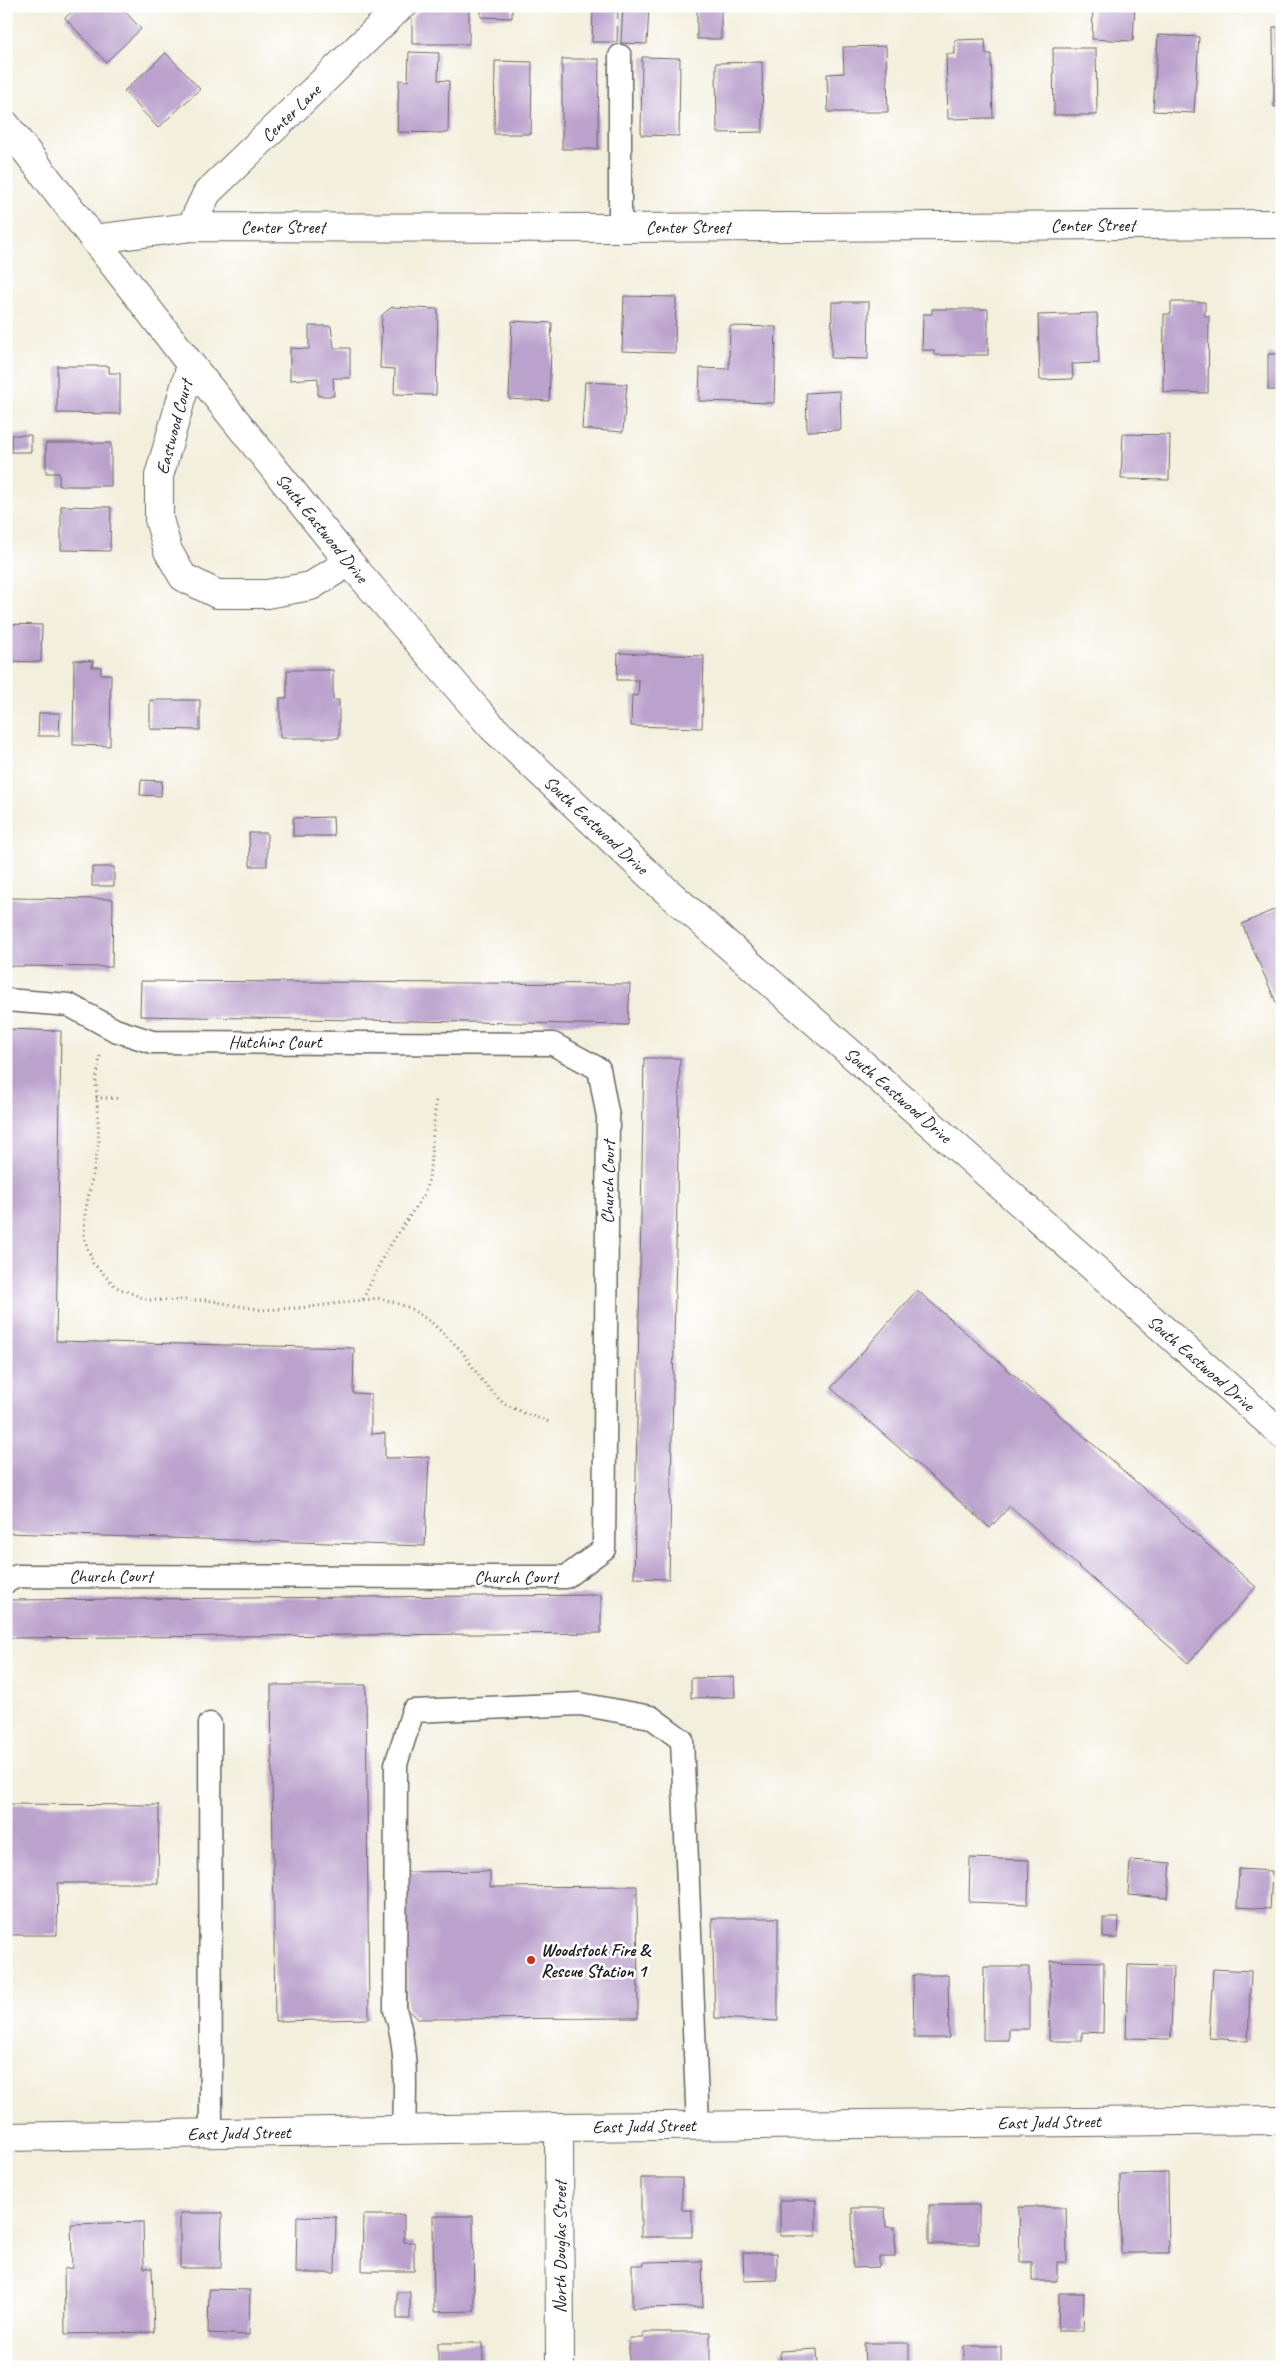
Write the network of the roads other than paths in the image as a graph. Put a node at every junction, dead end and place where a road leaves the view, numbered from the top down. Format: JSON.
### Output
{"nodes":[{"id":1,"x":401,"y":6,"type":"edge"},
{"id":2,"x":620,"y":56,"type":"dead end"},
{"id":3,"x":6,"y":125,"type":"edge"},
{"id":4,"x":1282,"y":224,"type":"edge"},
{"id":5,"x":191,"y":227,"type":"junction"},
{"id":6,"x":620,"y":228,"type":"junction"},
{"id":7,"x":94,"y":239,"type":"junction"},
{"id":8,"x":191,"y":365,"type":"junction"},
{"id":9,"x":348,"y":562,"type":"junction"},
{"id":10,"x":6,"y":1000,"type":"edge"},
{"id":11,"x":552,"y":1044,"type":"joint"},
{"id":12,"x":1282,"y":1434,"type":"edge"},
{"id":13,"x":6,"y":1582,"type":"edge"},
{"id":14,"x":210,"y":1724,"type":"dead end"},
{"id":15,"x":1282,"y":2120,"type":"edge"},
{"id":16,"x":698,"y":2126,"type":"junction"},
{"id":17,"x":559,"y":2127,"type":"junction"},
{"id":18,"x":404,"y":2130,"type":"junction"},
{"id":19,"x":211,"y":2134,"type":"junction"},
{"id":20,"x":6,"y":2137,"type":"edge"},
{"id":21,"x":560,"y":2367,"type":"edge"}],
"edges":[{"from":1,"to":5,"type":"street","name":"Center Lane"},
{"from":2,"to":6,"type":"lane"},
{"from":3,"to":7,"type":"street","name":"South Eastwood Drive"},
{"from":4,"to":6,"type":"street","name":"Center Street"},
{"from":5,"to":6,"type":"street","name":"Center Street"},
{"from":5,"to":7,"type":"street","name":"Center Street"},
{"from":7,"to":8,"type":"street","name":"South Eastwood Drive"},
{"from":8,"to":9,"type":"street","name":"South Eastwood Drive"},
{"from":8,"to":9,"type":"street","name":"Eastwood Court"},
{"from":9,"to":12,"type":"street","name":"South Eastwood Drive"},
{"from":10,"to":11,"type":"lane","name":"Hutchins Court"},
{"from":11,"to":13,"type":"lane","name":"Church Court"},
{"from":14,"to":19,"type":"lane"},
{"from":15,"to":16,"type":"street","name":"East Judd Street"},
{"from":16,"to":17,"type":"street","name":"East Judd Street"},
{"from":16,"to":18,"type":"lane"},
{"from":17,"to":18,"type":"street","name":"East Judd Street"},
{"from":17,"to":21,"type":"street","name":"North Douglas Street"},
{"from":18,"to":19,"type":"street","name":"East Judd Street"},
{"from":19,"to":20,"type":"street","name":"East Judd Street"}]}
